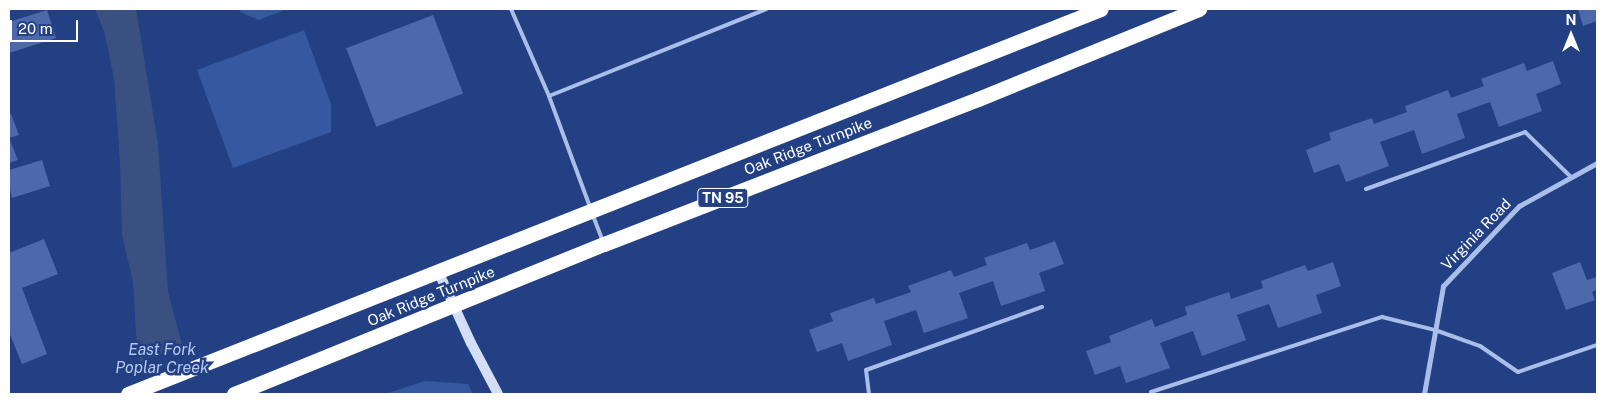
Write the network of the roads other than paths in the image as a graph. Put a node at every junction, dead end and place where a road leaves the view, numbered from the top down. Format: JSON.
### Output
{"nodes":[{"id":1,"x":511,"y":9,"type":"edge"},
{"id":2,"x":766,"y":9,"type":"edge"},
{"id":3,"x":1101,"y":9,"type":"edge"},
{"id":4,"x":1199,"y":9,"type":"edge"},
{"id":5,"x":549,"y":96,"type":"junction"},
{"id":6,"x":1597,"y":163,"type":"edge"},
{"id":7,"x":1571,"y":177,"type":"junction"},
{"id":8,"x":1366,"y":189,"type":"dead end"},
{"id":9,"x":591,"y":210,"type":"junction"},
{"id":10,"x":604,"y":244,"type":"junction"},
{"id":11,"x":438,"y":271,"type":"junction"},
{"id":12,"x":455,"y":306,"type":"junction"},
{"id":13,"x":1042,"y":307,"type":"dead end"},
{"id":14,"x":1436,"y":330,"type":"junction"},
{"id":15,"x":1597,"y":346,"type":"edge"},
{"id":16,"x":1151,"y":392,"type":"dead end"},
{"id":17,"x":128,"y":394,"type":"edge"},
{"id":18,"x":234,"y":394,"type":"edge"},
{"id":19,"x":498,"y":394,"type":"edge"},
{"id":20,"x":870,"y":394,"type":"edge"},
{"id":21,"x":1424,"y":394,"type":"edge"}],
"edges":[{"from":1,"to":5,"type":"lane"},
{"from":2,"to":5,"type":"lane"},
{"from":3,"to":9,"type":"highway"},
{"from":4,"to":10,"type":"highway","name":"Oak Ridge Turnpike","number":"TN 95"},
{"from":5,"to":9,"type":"lane"},
{"from":6,"to":7,"type":"street","name":"Virginia Road"},
{"from":7,"to":8,"type":"lane"},
{"from":7,"to":14,"type":"street","name":"Virginia Road"},
{"from":9,"to":10,"type":"lane"},
{"from":9,"to":11,"type":"highway"},
{"from":10,"to":12,"type":"highway","name":"Oak Ridge Turnpike","number":"TN 95"},
{"from":11,"to":12,"type":"street"},
{"from":11,"to":17,"type":"highway"},
{"from":12,"to":18,"type":"highway","name":"Oak Ridge Turnpike","number":"TN 95"},
{"from":12,"to":19,"type":"street"},
{"from":13,"to":20,"type":"lane"},
{"from":14,"to":15,"type":"lane"},
{"from":14,"to":16,"type":"lane"},
{"from":14,"to":21,"type":"street","name":"Virginia Road"}]}
